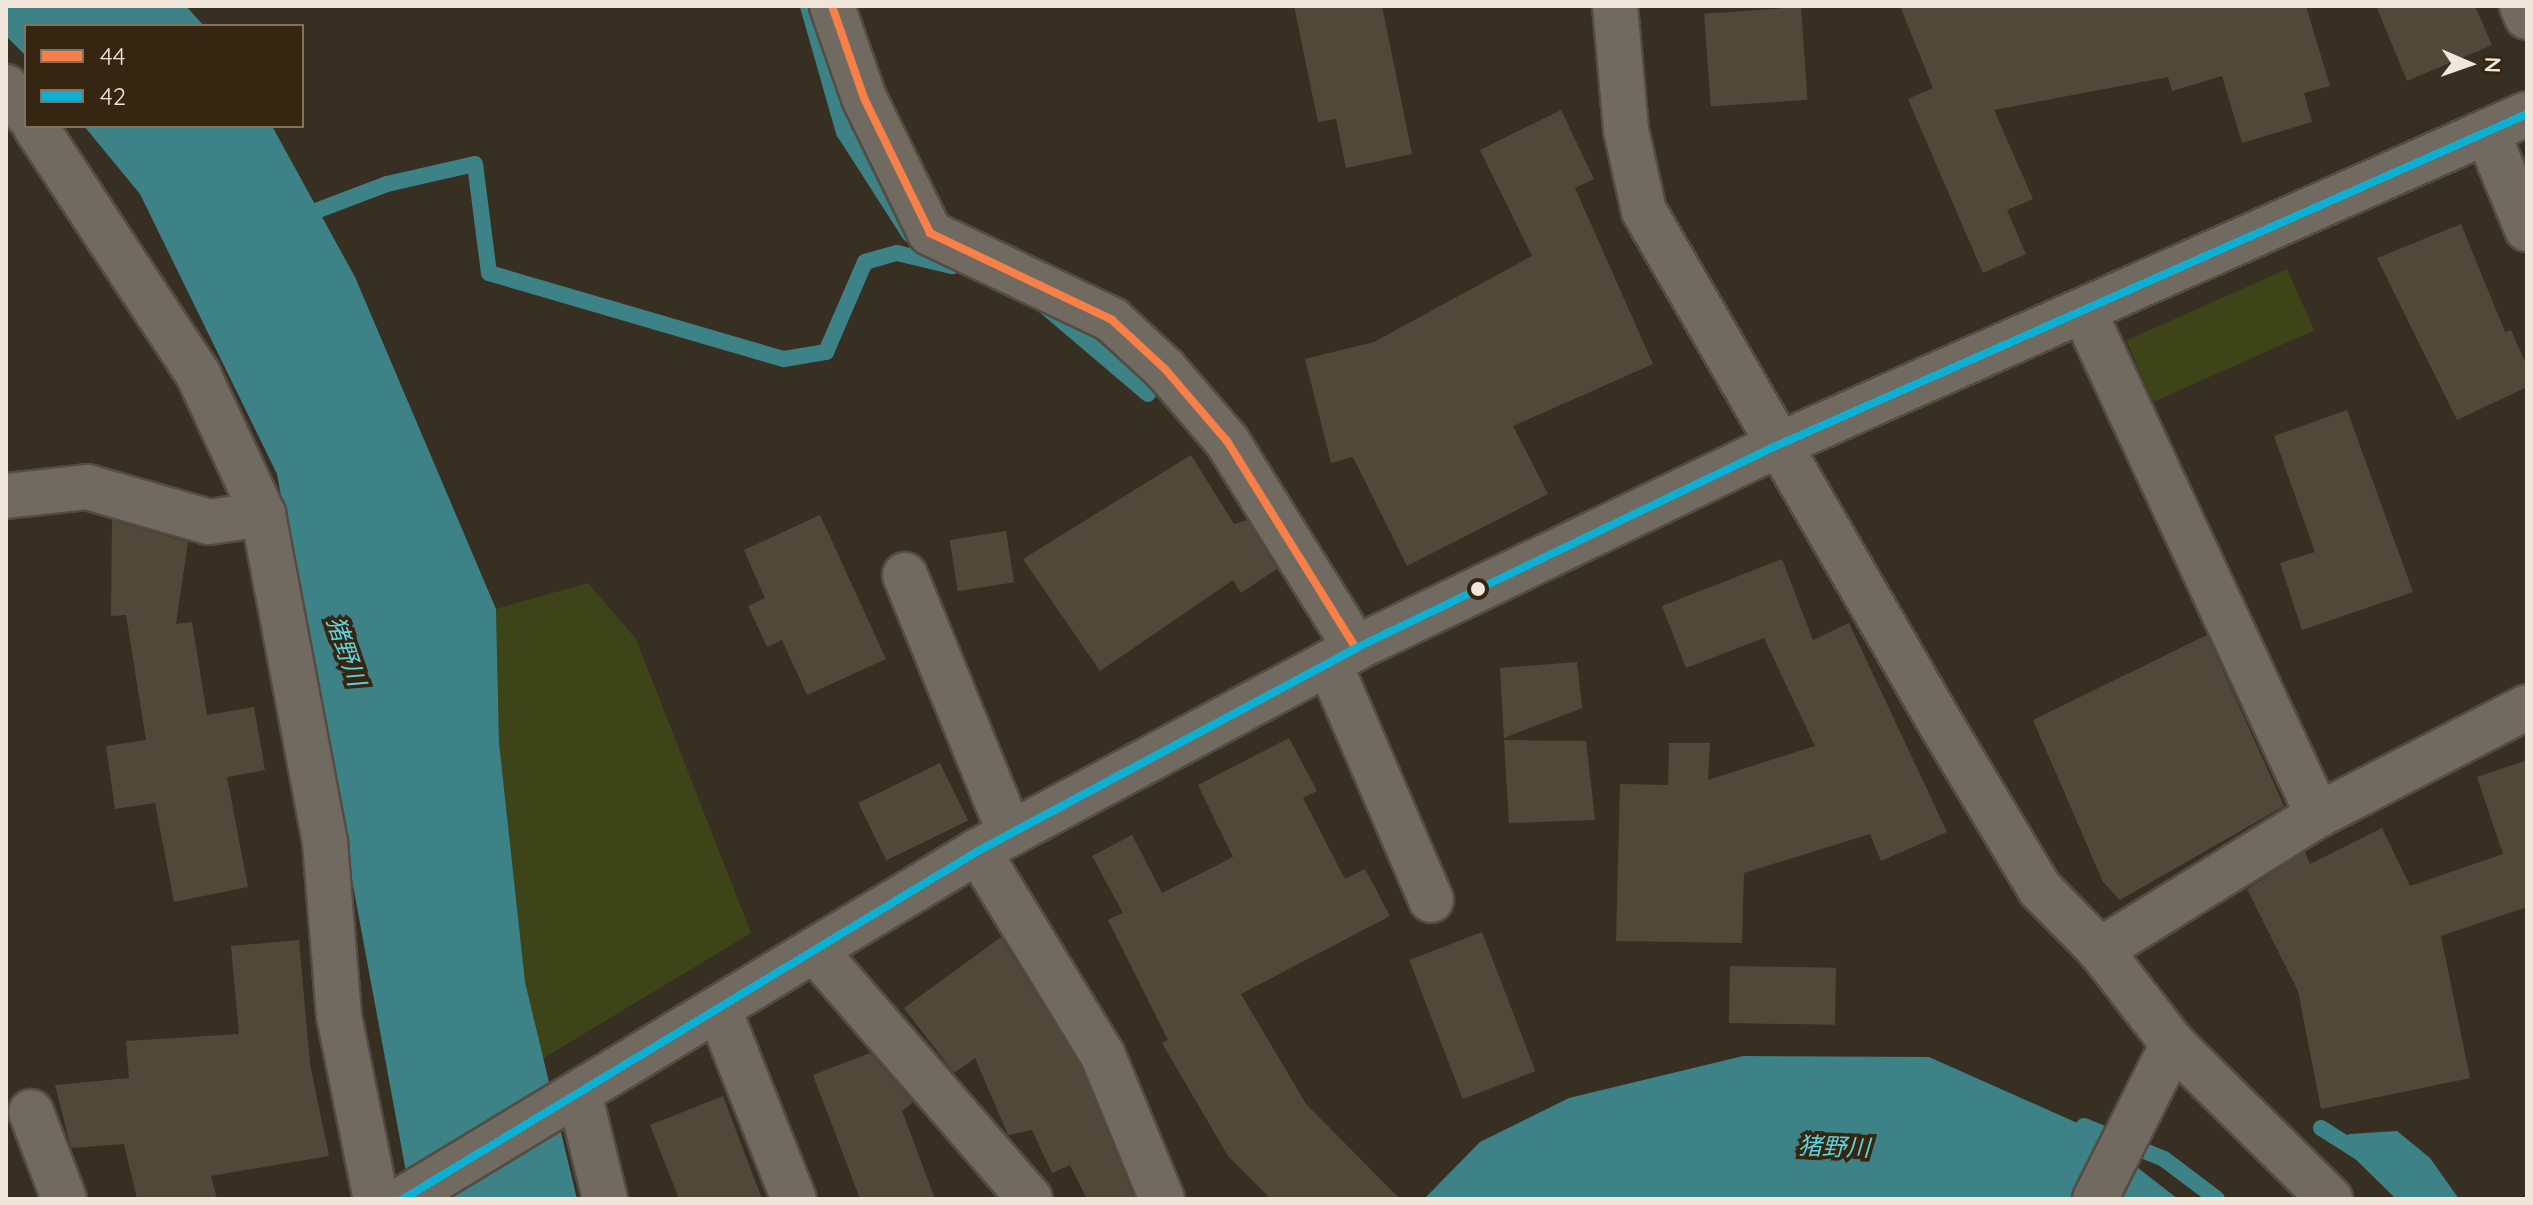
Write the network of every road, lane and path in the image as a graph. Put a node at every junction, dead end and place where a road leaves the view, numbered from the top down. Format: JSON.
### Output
{"nodes":[{"id":1,"x":832,"y":6,"type":"edge"},
{"id":2,"x":1615,"y":6,"type":"edge"},
{"id":3,"x":2522,"y":6,"type":"edge"},
{"id":4,"x":2527,"y":17,"type":"edge"},
{"id":5,"x":6,"y":87,"type":"edge"},
{"id":6,"x":24,"y":111,"type":"edge"},
{"id":7,"x":2527,"y":114,"type":"edge"},
{"id":8,"x":36,"y":128,"type":"edge"},
{"id":9,"x":2487,"y":132,"type":"junction"},
{"id":10,"x":2527,"y":229,"type":"edge"},
{"id":11,"x":2084,"y":312,"type":"junction"},
{"id":12,"x":1776,"y":446,"type":"junction"},
{"id":13,"x":6,"y":496,"type":"edge"},
{"id":14,"x":263,"y":514,"type":"junction"},
{"id":15,"x":905,"y":575,"type":"dead end"},
{"id":16,"x":1342,"y":656,"type":"junction"},
{"id":17,"x":2527,"y":707,"type":"edge"},
{"id":18,"x":2318,"y":815,"type":"junction"},
{"id":19,"x":994,"y":842,"type":"junction"},
{"id":20,"x":1431,"y":900,"type":"dead end"},
{"id":21,"x":2100,"y":950,"type":"junction"},
{"id":22,"x":817,"y":953,"type":"junction"},
{"id":23,"x":719,"y":1010,"type":"junction"},
{"id":24,"x":2173,"y":1044,"type":"junction"},
{"id":25,"x":573,"y":1096,"type":"junction"},
{"id":26,"x":31,"y":1112,"type":"dead end"},
{"id":27,"x":64,"y":1199,"type":"edge"},
{"id":28,"x":376,"y":1199,"type":"edge"},
{"id":29,"x":403,"y":1199,"type":"edge"},
{"id":30,"x":605,"y":1199,"type":"edge"},
{"id":31,"x":794,"y":1199,"type":"edge"},
{"id":32,"x":1030,"y":1199,"type":"edge"},
{"id":33,"x":1162,"y":1199,"type":"edge"},
{"id":34,"x":2095,"y":1199,"type":"edge"},
{"id":35,"x":2330,"y":1199,"type":"edge"}],
"edges":[{"from":1,"to":16,"type":"street"},
{"from":2,"to":12,"type":"street"},
{"from":3,"to":4,"type":"street"},
{"from":5,"to":6,"type":"street"},
{"from":7,"to":9,"type":"street"},
{"from":8,"to":14,"type":"street"},
{"from":9,"to":10,"type":"street"},
{"from":9,"to":11,"type":"street"},
{"from":11,"to":12,"type":"street"},
{"from":11,"to":18,"type":"street"},
{"from":12,"to":16,"type":"street"},
{"from":12,"to":21,"type":"street"},
{"from":13,"to":14,"type":"street"},
{"from":14,"to":28,"type":"street"},
{"from":15,"to":19,"type":"street"},
{"from":16,"to":19,"type":"street"},
{"from":16,"to":20,"type":"street"},
{"from":17,"to":18,"type":"street"},
{"from":18,"to":21,"type":"street"},
{"from":19,"to":22,"type":"street"},
{"from":19,"to":33,"type":"street"},
{"from":21,"to":24,"type":"street"},
{"from":22,"to":23,"type":"street"},
{"from":22,"to":32,"type":"street"},
{"from":23,"to":25,"type":"street"},
{"from":23,"to":31,"type":"street"},
{"from":24,"to":34,"type":"street"},
{"from":24,"to":35,"type":"street"},
{"from":25,"to":29,"type":"street"},
{"from":25,"to":30,"type":"street"},
{"from":26,"to":27,"type":"street"}]}
